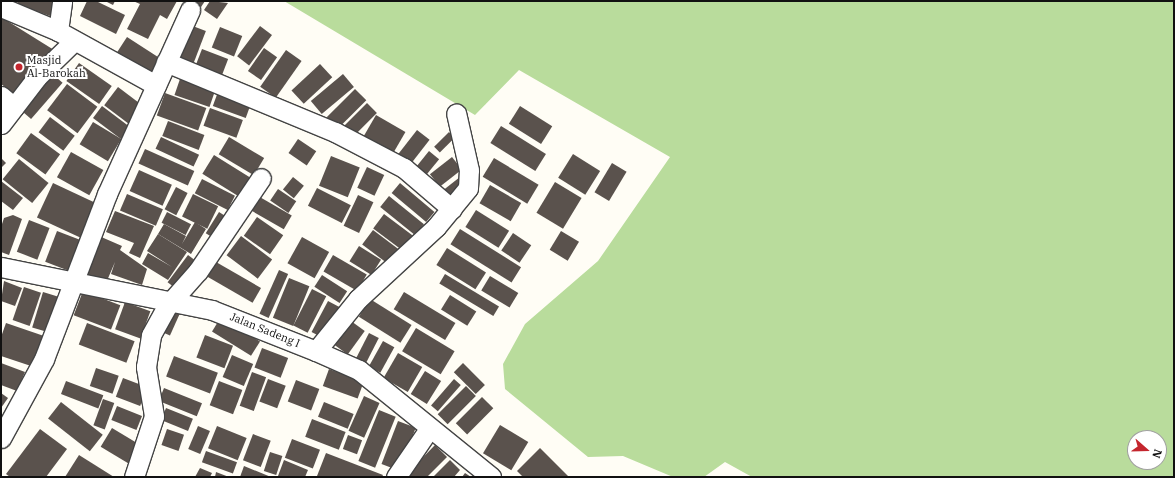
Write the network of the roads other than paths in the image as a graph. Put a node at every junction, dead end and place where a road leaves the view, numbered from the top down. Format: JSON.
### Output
{"nodes":[{"id":1,"x":62,"y":1,"type":"edge"},
{"id":2,"x":1,"y":7,"type":"edge"},
{"id":3,"x":190,"y":10,"type":"dead end"},
{"id":4,"x":58,"y":31,"type":"junction"},
{"id":5,"x":74,"y":41,"type":"junction"},
{"id":6,"x":166,"y":62,"type":"junction"},
{"id":7,"x":156,"y":84,"type":"junction"},
{"id":8,"x":8,"y":101,"type":"edge"},
{"id":9,"x":456,"y":113,"type":"dead end"},
{"id":10,"x":1,"y":124,"type":"edge"},
{"id":11,"x":261,"y":178,"type":"dead end"},
{"id":12,"x":452,"y":209,"type":"junction"},
{"id":13,"x":1,"y":267,"type":"edge"},
{"id":14,"x":73,"y":282,"type":"junction"},
{"id":15,"x":174,"y":300,"type":"junction"},
{"id":16,"x":316,"y":351,"type":"junction"},
{"id":17,"x":429,"y":429,"type":"junction"},
{"id":18,"x":1,"y":438,"type":"edge"},
{"id":19,"x":134,"y":477,"type":"edge"},
{"id":20,"x":396,"y":477,"type":"edge"},
{"id":21,"x":491,"y":477,"type":"edge"}],
"edges":[{"from":1,"to":4,"type":"street"},
{"from":2,"to":4,"type":"street"},
{"from":3,"to":6,"type":"street"},
{"from":4,"to":5,"type":"street"},
{"from":5,"to":7,"type":"street"},
{"from":5,"to":8,"type":"street"},
{"from":6,"to":7,"type":"street"},
{"from":6,"to":12,"type":"street"},
{"from":7,"to":14,"type":"street"},
{"from":8,"to":10,"type":"street"},
{"from":9,"to":12,"type":"street"},
{"from":11,"to":15,"type":"street"},
{"from":12,"to":16,"type":"street"},
{"from":13,"to":14,"type":"street","name":"Jalan Sadeng I"},
{"from":14,"to":15,"type":"street","name":"Jalan Sadeng I"},
{"from":14,"to":18,"type":"street"},
{"from":15,"to":16,"type":"street","name":"Jalan Sadeng I"},
{"from":15,"to":19,"type":"street"},
{"from":16,"to":17,"type":"street","name":"Jalan Sadeng I"},
{"from":17,"to":20,"type":"street"},
{"from":17,"to":21,"type":"street","name":"Jalan Sadeng I"}]}
